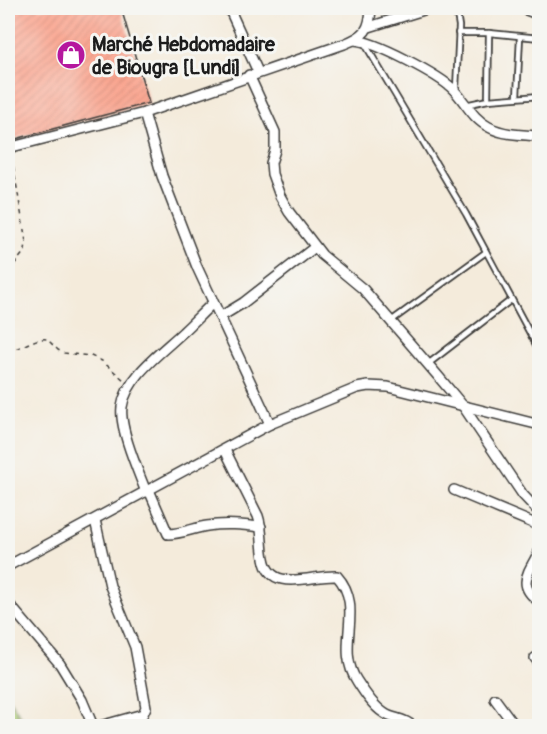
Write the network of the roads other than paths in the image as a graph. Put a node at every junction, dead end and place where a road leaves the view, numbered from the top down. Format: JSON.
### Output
{"nodes":[{"id":1,"x":229,"y":8,"type":"edge"},
{"id":2,"x":371,"y":8,"type":"edge"},
{"id":3,"x":430,"y":8,"type":"edge"},
{"id":4,"x":456,"y":8,"type":"edge"},
{"id":5,"x":521,"y":8,"type":"edge"},
{"id":6,"x":540,"y":15,"type":"edge"},
{"id":7,"x":369,"y":27,"type":"junction"},
{"id":8,"x":458,"y":33,"type":"junction"},
{"id":9,"x":489,"y":33,"type":"junction"},
{"id":10,"x":520,"y":37,"type":"junction"},
{"id":11,"x":540,"y":38,"type":"edge"},
{"id":12,"x":359,"y":40,"type":"junction"},
{"id":13,"x":253,"y":74,"type":"junction"},
{"id":14,"x":455,"y":92,"type":"junction"},
{"id":15,"x":540,"y":96,"type":"edge"},
{"id":16,"x":517,"y":97,"type":"junction"},
{"id":17,"x":488,"y":100,"type":"junction"},
{"id":18,"x":465,"y":105,"type":"junction"},
{"id":19,"x":144,"y":112,"type":"junction"},
{"id":20,"x":540,"y":136,"type":"edge"},
{"id":21,"x":9,"y":148,"type":"edge"},
{"id":22,"x":315,"y":247,"type":"junction"},
{"id":23,"x":486,"y":252,"type":"junction"},
{"id":24,"x":511,"y":300,"type":"junction"},
{"id":25,"x":213,"y":303,"type":"junction"},
{"id":26,"x":220,"y":317,"type":"junction"},
{"id":27,"x":390,"y":321,"type":"junction"},
{"id":28,"x":540,"y":352,"type":"edge"},
{"id":29,"x":427,"y":364,"type":"junction"},
{"id":30,"x":463,"y":406,"type":"junction"},
{"id":31,"x":270,"y":424,"type":"junction"},
{"id":32,"x":540,"y":425,"type":"edge"},
{"id":33,"x":225,"y":450,"type":"junction"},
{"id":34,"x":454,"y":490,"type":"dead end"},
{"id":35,"x":148,"y":491,"type":"junction"},
{"id":36,"x":540,"y":513,"type":"edge"},
{"id":37,"x":95,"y":520,"type":"junction"},
{"id":38,"x":540,"y":526,"type":"edge"},
{"id":39,"x":261,"y":527,"type":"junction"},
{"id":40,"x":540,"y":550,"type":"edge"},
{"id":41,"x":8,"y":566,"type":"edge"},
{"id":42,"x":540,"y":602,"type":"edge"},
{"id":43,"x":8,"y":603,"type":"edge"},
{"id":44,"x":495,"y":699,"type":"dead end"},
{"id":45,"x":93,"y":726,"type":"edge"},
{"id":46,"x":100,"y":726,"type":"edge"},
{"id":47,"x":412,"y":726,"type":"edge"},
{"id":48,"x":514,"y":726,"type":"edge"}],
"edges":[{"from":1,"to":13,"type":"street"},
{"from":2,"to":7,"type":"street"},
{"from":3,"to":7,"type":"street"},
{"from":4,"to":8,"type":"lane"},
{"from":5,"to":6,"type":"street"},
{"from":7,"to":12,"type":"street"},
{"from":8,"to":9,"type":"lane"},
{"from":8,"to":14,"type":"lane"},
{"from":9,"to":10,"type":"lane"},
{"from":9,"to":17,"type":"lane"},
{"from":10,"to":11,"type":"lane"},
{"from":10,"to":16,"type":"lane"},
{"from":12,"to":13,"type":"street"},
{"from":12,"to":14,"type":"street"},
{"from":12,"to":23,"type":"lane"},
{"from":13,"to":19,"type":"street"},
{"from":13,"to":22,"type":"street"},
{"from":14,"to":18,"type":"street"},
{"from":15,"to":16,"type":"lane"},
{"from":16,"to":17,"type":"lane"},
{"from":17,"to":18,"type":"lane"},
{"from":18,"to":20,"type":"street"},
{"from":19,"to":21,"type":"street"},
{"from":19,"to":25,"type":"street"},
{"from":22,"to":26,"type":"street"},
{"from":22,"to":27,"type":"street"},
{"from":23,"to":24,"type":"lane"},
{"from":23,"to":27,"type":"lane"},
{"from":24,"to":28,"type":"lane"},
{"from":24,"to":29,"type":"lane"},
{"from":25,"to":26,"type":"street"},
{"from":25,"to":35,"type":"street"},
{"from":26,"to":31,"type":"street"},
{"from":27,"to":29,"type":"street"},
{"from":29,"to":30,"type":"street"},
{"from":30,"to":31,"type":"street"},
{"from":30,"to":32,"type":"street"},
{"from":30,"to":36,"type":"street"},
{"from":31,"to":33,"type":"street"},
{"from":33,"to":35,"type":"street"},
{"from":33,"to":39,"type":"street"},
{"from":34,"to":38,"type":"street"},
{"from":35,"to":37,"type":"street"},
{"from":35,"to":39,"type":"street"},
{"from":37,"to":41,"type":"street"},
{"from":37,"to":46,"type":"street"},
{"from":39,"to":47,"type":"street"},
{"from":40,"to":42,"type":"street"},
{"from":43,"to":45,"type":"street"},
{"from":44,"to":48,"type":"street"}]}
